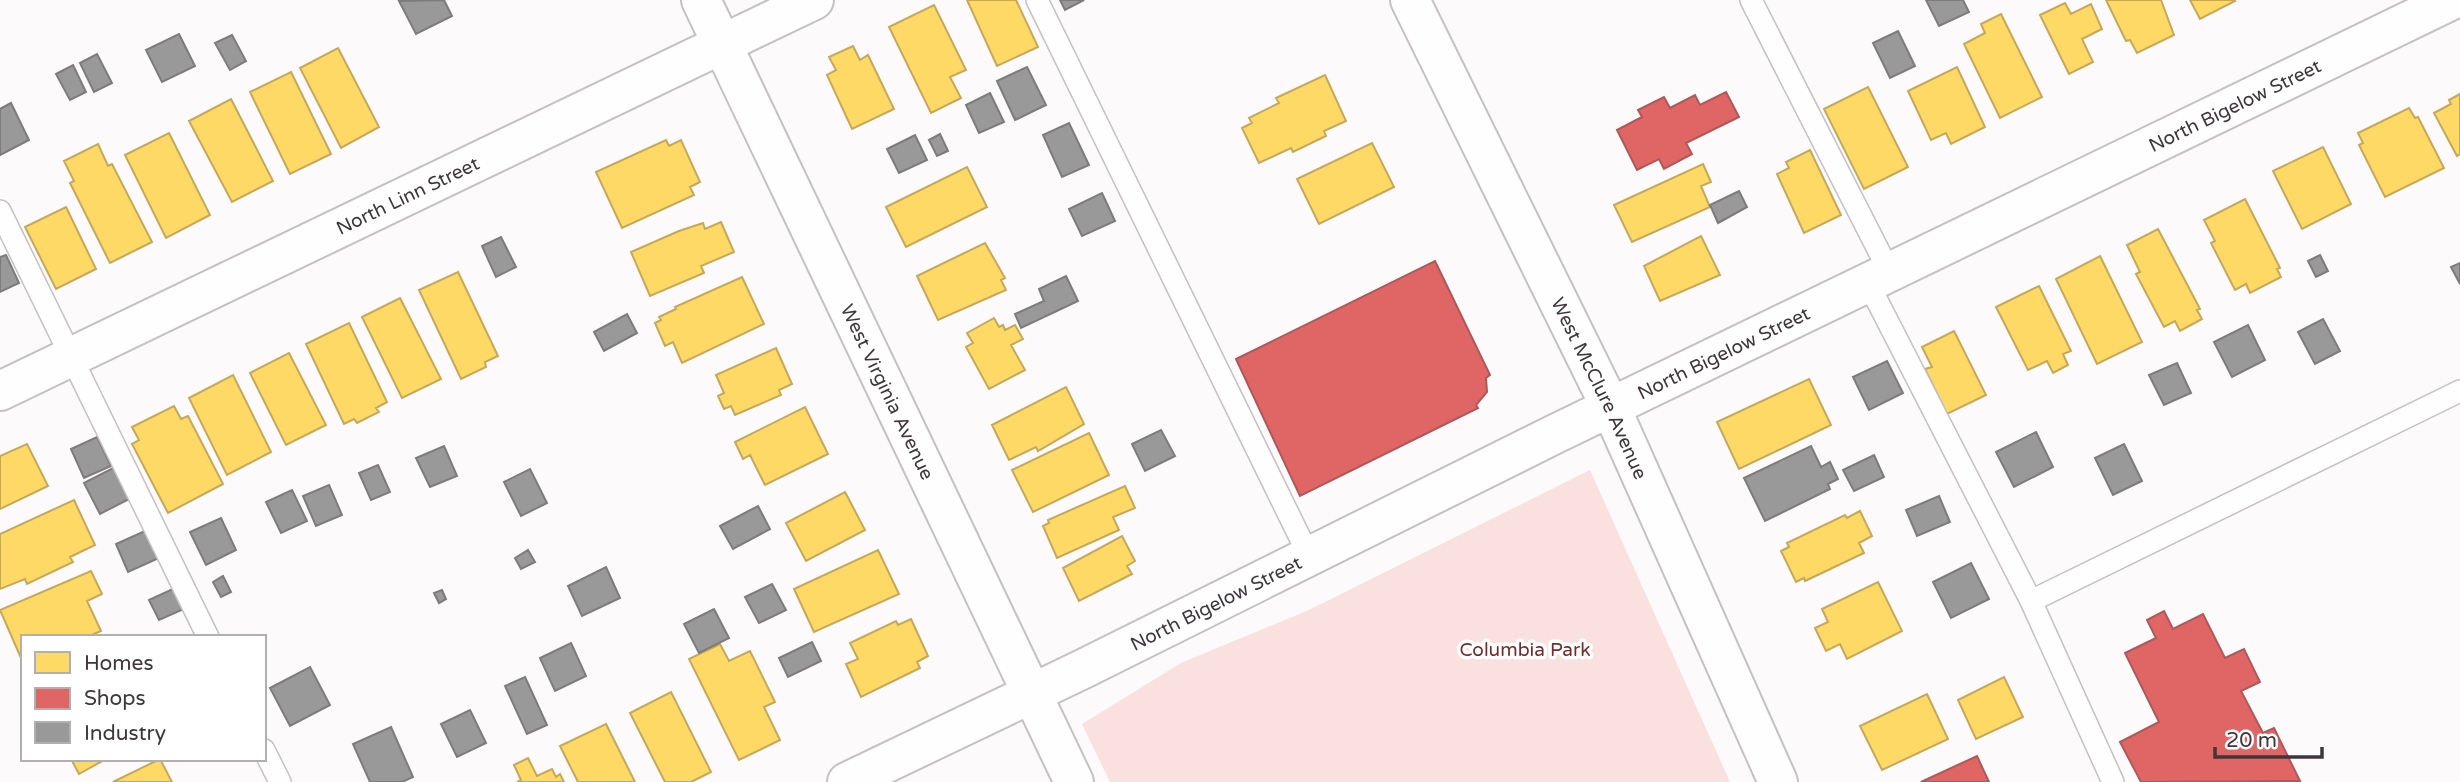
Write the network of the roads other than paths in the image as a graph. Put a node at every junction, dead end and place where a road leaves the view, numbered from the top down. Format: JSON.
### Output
{"nodes":[{"id":1,"x":701,"y":0,"type":"edge"},
{"id":2,"x":814,"y":0,"type":"edge"},
{"id":3,"x":1037,"y":0,"type":"edge"},
{"id":4,"x":1410,"y":0,"type":"edge"},
{"id":5,"x":1751,"y":0,"type":"edge"},
{"id":6,"x":2452,"y":0,"type":"edge"},
{"id":7,"x":724,"y":45,"type":"junction"},
{"id":8,"x":0,"y":211,"type":"edge"},
{"id":9,"x":1879,"y":278,"type":"junction"},
{"id":10,"x":69,"y":358,"type":"junction"},
{"id":11,"x":0,"y":391,"type":"edge"},
{"id":12,"x":2460,"y":391,"type":"edge"},
{"id":13,"x":1611,"y":408,"type":"junction"},
{"id":14,"x":1309,"y":556,"type":"junction"},
{"id":15,"x":2031,"y":601,"type":"junction"},
{"id":16,"x":207,"y":635,"type":"edge"},
{"id":17,"x":1030,"y":694,"type":"junction"},
{"id":18,"x":266,"y":754,"type":"edge"},
{"id":19,"x":280,"y":782,"type":"edge"},
{"id":20,"x":846,"y":782,"type":"edge"},
{"id":21,"x":1074,"y":782,"type":"edge"},
{"id":22,"x":1778,"y":782,"type":"edge"},
{"id":23,"x":2113,"y":782,"type":"edge"}],
"edges":[{"from":1,"to":7,"type":"street","name":"West Virginia Avenue"},
{"from":2,"to":7,"type":"street","name":"North Linn Street"},
{"from":3,"to":14,"type":"lane"},
{"from":4,"to":13,"type":"street","name":"West McClure Avenue"},
{"from":5,"to":9,"type":"lane"},
{"from":6,"to":9,"type":"street","name":"North Bigelow Street"},
{"from":7,"to":10,"type":"street","name":"North Linn Street"},
{"from":7,"to":17,"type":"street","name":"West Virginia Avenue"},
{"from":8,"to":10,"type":"lane"},
{"from":9,"to":13,"type":"street","name":"North Bigelow Street"},
{"from":9,"to":15,"type":"lane"},
{"from":10,"to":11,"type":"street","name":"North Linn Street"},
{"from":10,"to":16,"type":"lane"},
{"from":12,"to":15,"type":"lane"},
{"from":13,"to":14,"type":"street","name":"North Bigelow Street"},
{"from":13,"to":22,"type":"street","name":"West McClure Avenue"},
{"from":14,"to":17,"type":"street","name":"North Bigelow Street"},
{"from":15,"to":23,"type":"lane"},
{"from":17,"to":20,"type":"street","name":"North Bigelow Street"},
{"from":17,"to":21,"type":"street","name":"West Virginia Avenue"},
{"from":18,"to":19,"type":"lane"}]}
